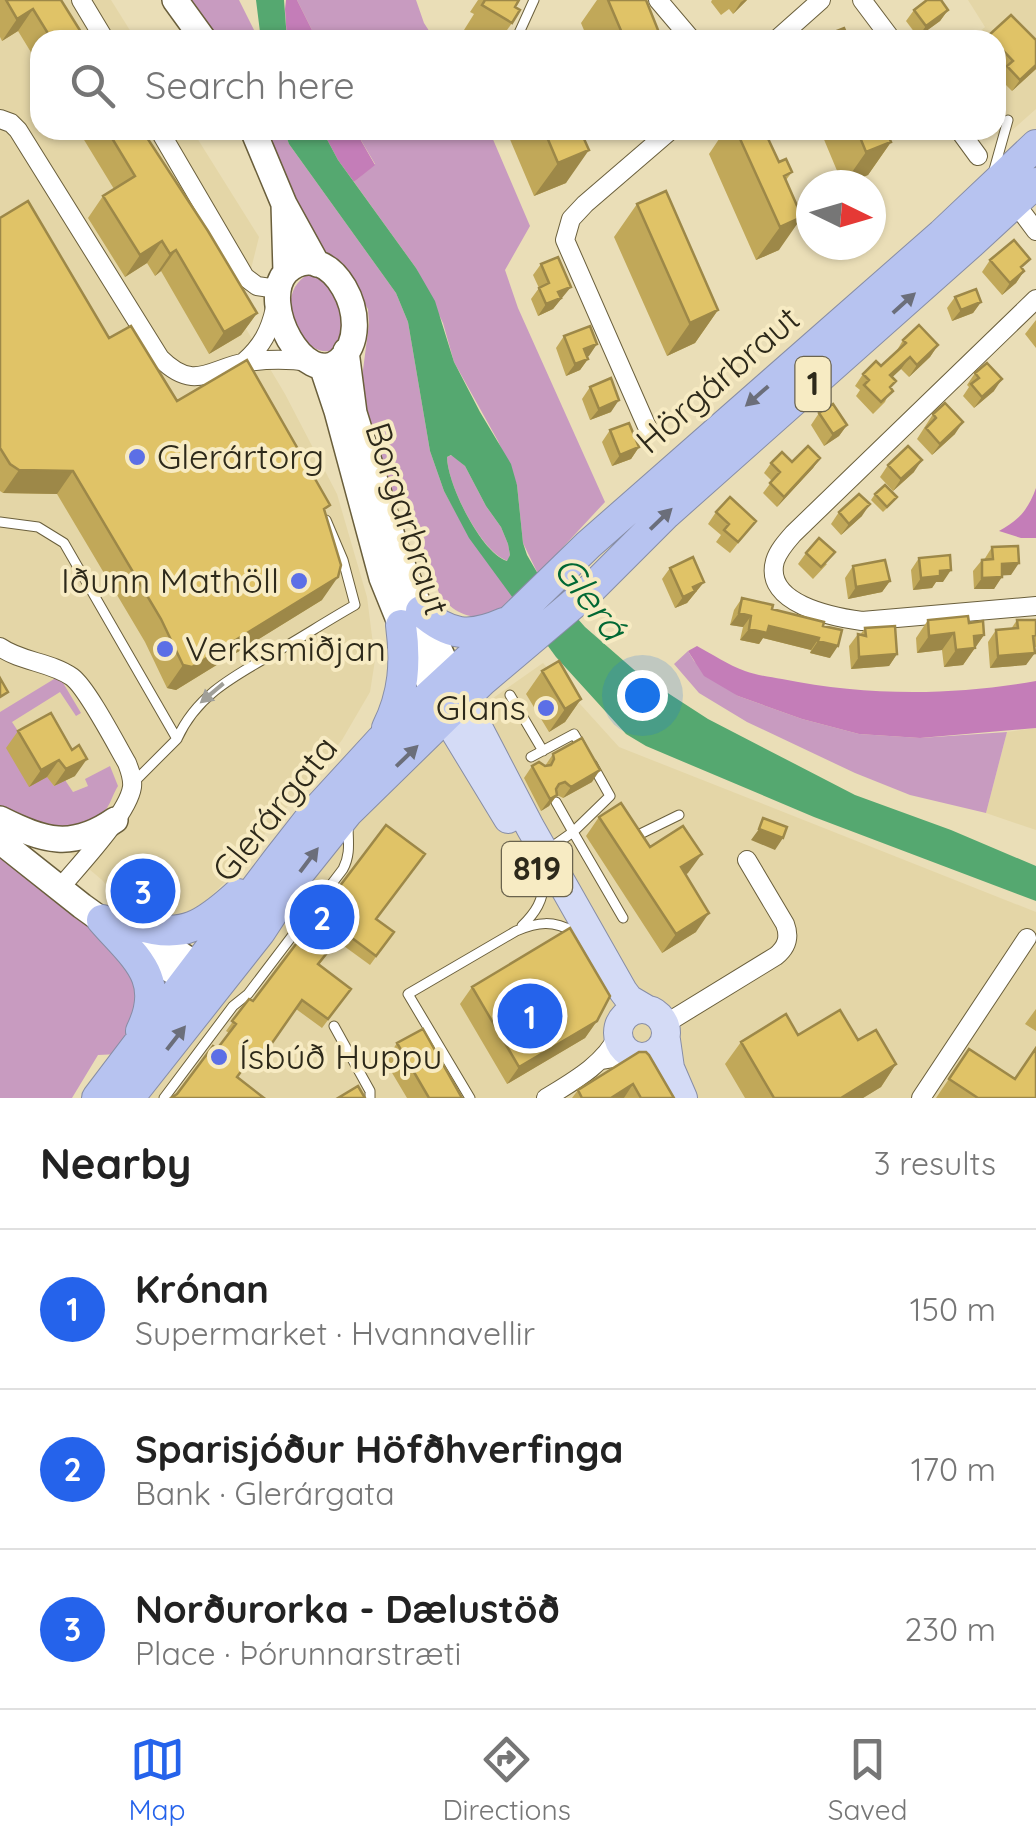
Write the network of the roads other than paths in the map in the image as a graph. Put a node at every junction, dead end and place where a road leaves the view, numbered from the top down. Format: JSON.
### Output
{"nodes":[{"id":1,"x":82,"y":0,"type":"edge"},
{"id":2,"x":175,"y":0,"type":"edge"},
{"id":3,"x":534,"y":0,"type":"edge"},
{"id":4,"x":658,"y":0,"type":"edge"},
{"id":5,"x":821,"y":0,"type":"edge"},
{"id":6,"x":862,"y":0,"type":"edge"},
{"id":7,"x":100,"y":30,"type":"edge"},
{"id":8,"x":197,"y":30,"type":"edge"},
{"id":9,"x":520,"y":30,"type":"edge"},
{"id":10,"x":684,"y":30,"type":"edge"},
{"id":11,"x":787,"y":30,"type":"edge"},
{"id":12,"x":884,"y":30,"type":"edge"},
{"id":13,"x":0,"y":119,"type":"edge"},
{"id":14,"x":1008,"y":120,"type":"dead end"},
{"id":15,"x":165,"y":140,"type":"edge"},
{"id":16,"x":257,"y":140,"type":"edge"},
{"id":17,"x":659,"y":140,"type":"edge"},
{"id":18,"x":966,"y":140,"type":"edge"},
{"id":19,"x":1036,"y":144,"type":"edge"},
{"id":20,"x":978,"y":156,"type":"dead end"},
{"id":21,"x":1013,"y":186,"type":"edge"},
{"id":22,"x":284,"y":204,"type":"junction"},
{"id":23,"x":1036,"y":231,"type":"edge"},
{"id":24,"x":317,"y":264,"type":"junction"},
{"id":25,"x":280,"y":288,"type":"junction"},
{"id":26,"x":1036,"y":299,"type":"edge"},
{"id":27,"x":346,"y":351,"type":"junction"},
{"id":28,"x":316,"y":364,"type":"junction"},
{"id":29,"x":247,"y":369,"type":"junction"},
{"id":30,"x":648,"y":429,"type":"dead end"},
{"id":31,"x":324,"y":518,"type":"edge"},
{"id":32,"x":0,"y":522,"type":"edge"},
{"id":33,"x":1036,"y":606,"type":"edge"},
{"id":34,"x":411,"y":618,"type":"junction"},
{"id":35,"x":517,"y":632,"type":"junction"},
{"id":36,"x":0,"y":647,"type":"edge"},
{"id":37,"x":449,"y":695,"type":"junction"},
{"id":38,"x":510,"y":695,"type":"dead end"},
{"id":39,"x":177,"y":740,"type":"junction"},
{"id":40,"x":381,"y":740,"type":"junction"},
{"id":41,"x":543,"y":751,"type":"junction"},
{"id":42,"x":531,"y":758,"type":"junction"},
{"id":43,"x":511,"y":768,"type":"junction"},
{"id":44,"x":538,"y":770,"type":"edge"},
{"id":45,"x":132,"y":784,"type":"junction"},
{"id":46,"x":610,"y":796,"type":"junction"},
{"id":47,"x":556,"y":802,"type":"edge"},
{"id":48,"x":618,"y":810,"type":"edge"},
{"id":49,"x":680,"y":815,"type":"dead end"},
{"id":50,"x":0,"y":820,"type":"edge"},
{"id":51,"x":115,"y":820,"type":"junction"},
{"id":52,"x":626,"y":823,"type":"edge"},
{"id":53,"x":573,"y":832,"type":"junction"},
{"id":54,"x":0,"y":840,"type":"edge"},
{"id":55,"x":544,"y":852,"type":"junction"},
{"id":56,"x":278,"y":859,"type":"junction"},
{"id":57,"x":747,"y":860,"type":"dead end"},
{"id":58,"x":65,"y":881,"type":"junction"},
{"id":59,"x":544,"y":881,"type":"junction"},
{"id":60,"x":623,"y":918,"type":"dead end"},
{"id":61,"x":102,"y":920,"type":"junction"},
{"id":62,"x":138,"y":924,"type":"junction"},
{"id":63,"x":516,"y":931,"type":"junction"},
{"id":64,"x":574,"y":932,"type":"junction"},
{"id":65,"x":1027,"y":938,"type":"dead end"},
{"id":66,"x":213,"y":980,"type":"junction"},
{"id":67,"x":659,"y":1024,"type":"junction"},
{"id":68,"x":334,"y":1026,"type":"dead end"},
{"id":69,"x":628,"y":1043,"type":"junction"},
{"id":70,"x":131,"y":1051,"type":"junction"},
{"id":71,"x":682,"y":1095,"type":"edge"},
{"id":72,"x":97,"y":1098,"type":"edge"},
{"id":73,"x":129,"y":1098,"type":"edge"},
{"id":74,"x":164,"y":1098,"type":"edge"},
{"id":75,"x":370,"y":1098,"type":"edge"},
{"id":76,"x":470,"y":1098,"type":"edge"},
{"id":77,"x":546,"y":1098,"type":"edge"},
{"id":78,"x":922,"y":1098,"type":"edge"}],
"edges":[{"from":1,"to":7,"type":"street"},
{"from":2,"to":8,"type":"street"},
{"from":3,"to":9,"type":"lane"},
{"from":4,"to":10,"type":"street"},
{"from":5,"to":11,"type":"street"},
{"from":6,"to":12,"type":"street"},
{"from":13,"to":29,"type":"street"},
{"from":14,"to":21,"type":"lane"},
{"from":15,"to":25,"type":"street"},
{"from":16,"to":22,"type":"street","name":"Borgarbraut"},
{"from":17,"to":30,"type":"street"},
{"from":18,"to":20,"type":"street"},
{"from":19,"to":21,"type":"highway","name":"Hörgárbraut","number":"1"},
{"from":21,"to":23,"type":"street"},
{"from":35,"to":21,"type":"highway","name":"Hörgárbraut","number":"1","one_way":true},
{"from":21,"to":35,"type":"highway","name":"Hörgárbraut","number":"1","one_way":true},
{"from":22,"to":24,"type":"street","name":"Borgarbraut"},
{"from":22,"to":25,"type":"street","name":"Borgarbraut"},
{"from":24,"to":25,"type":"street"},
{"from":24,"to":27,"type":"street","name":"Borgarbraut"},
{"from":25,"to":28,"type":"street","name":"Borgarbraut"},
{"from":25,"to":29,"type":"street"},
{"from":26,"to":33,"type":"street"},
{"from":27,"to":28,"type":"street"},
{"from":27,"to":34,"type":"street","name":"Borgarbraut"},
{"from":28,"to":29,"type":"street"},
{"from":28,"to":34,"type":"street","name":"Borgarbraut"},
{"from":31,"to":39,"type":"lane","one_way":true},
{"from":32,"to":39,"type":"lane"},
{"from":34,"to":35,"type":"highway"},
{"from":34,"to":37,"type":"street","name":"Borgarbraut"},
{"from":34,"to":40,"type":"highway"},
{"from":35,"to":37,"type":"highway","name":"Hörgárbraut","number":"1"},
{"from":36,"to":45,"type":"street"},
{"from":37,"to":40,"type":"highway","name":"Glerárgata","number":"1"},
{"from":37,"to":43,"type":"main road","number":"819"},
{"from":37,"to":59,"type":"main road","number":"819"},
{"from":66,"to":37,"type":"highway","name":"Glerárgata","number":"1","one_way":true},
{"from":38,"to":41,"type":"lane"},
{"from":39,"to":45,"type":"lane"},
{"from":40,"to":56,"type":"highway","name":"Glerárgata","number":"1"},
{"from":41,"to":42,"type":"lane"},
{"from":41,"to":46,"type":"lane"},
{"from":42,"to":43,"type":"lane"},
{"from":42,"to":44,"type":"lane"},
{"from":43,"to":55,"type":"main road","number":"819"},
{"from":45,"to":51,"type":"street"},
{"from":46,"to":48,"type":"lane"},
{"from":46,"to":53,"type":"lane"},
{"from":47,"to":53,"type":"lane"},
{"from":49,"to":52,"type":"lane"},
{"from":50,"to":51,"type":"street"},
{"from":50,"to":58,"type":"street"},
{"from":51,"to":58,"type":"street"},
{"from":53,"to":55,"type":"lane"},
{"from":53,"to":60,"type":"lane"},
{"from":54,"to":58,"type":"street"},
{"from":55,"to":67,"type":"main road","number":"819"},
{"from":56,"to":62,"type":"highway"},
{"from":56,"to":66,"type":"highway","name":"Glerárgata","number":"1"},
{"from":57,"to":67,"type":"street"},
{"from":58,"to":61,"type":"street"},
{"from":58,"to":62,"type":"street"},
{"from":59,"to":63,"type":"lane"},
{"from":59,"to":64,"type":"main road","number":"819"},
{"from":61,"to":66,"type":"street"},
{"from":61,"to":70,"type":"highway"},
{"from":62,"to":66,"type":"street"},
{"from":63,"to":64,"type":"lane"},
{"from":63,"to":76,"type":"lane"},
{"from":64,"to":69,"type":"main road","number":"819"},
{"from":65,"to":78,"type":"street"},
{"from":66,"to":70,"type":"highway","name":"Glerárgata","number":"1"},
{"from":73,"to":66,"type":"highway","name":"Glerárgata","number":"1","one_way":true},
{"from":66,"to":74,"type":"lane"},
{"from":67,"to":69,"type":"main road"},
{"from":67,"to":69,"type":"main road"},
{"from":67,"to":71,"type":"main road","number":"819"},
{"from":68,"to":75,"type":"lane"},
{"from":69,"to":71,"type":"main road","number":"819"},
{"from":69,"to":77,"type":"street"},
{"from":70,"to":72,"type":"highway","name":"Glerárgata","number":"1"}]}
